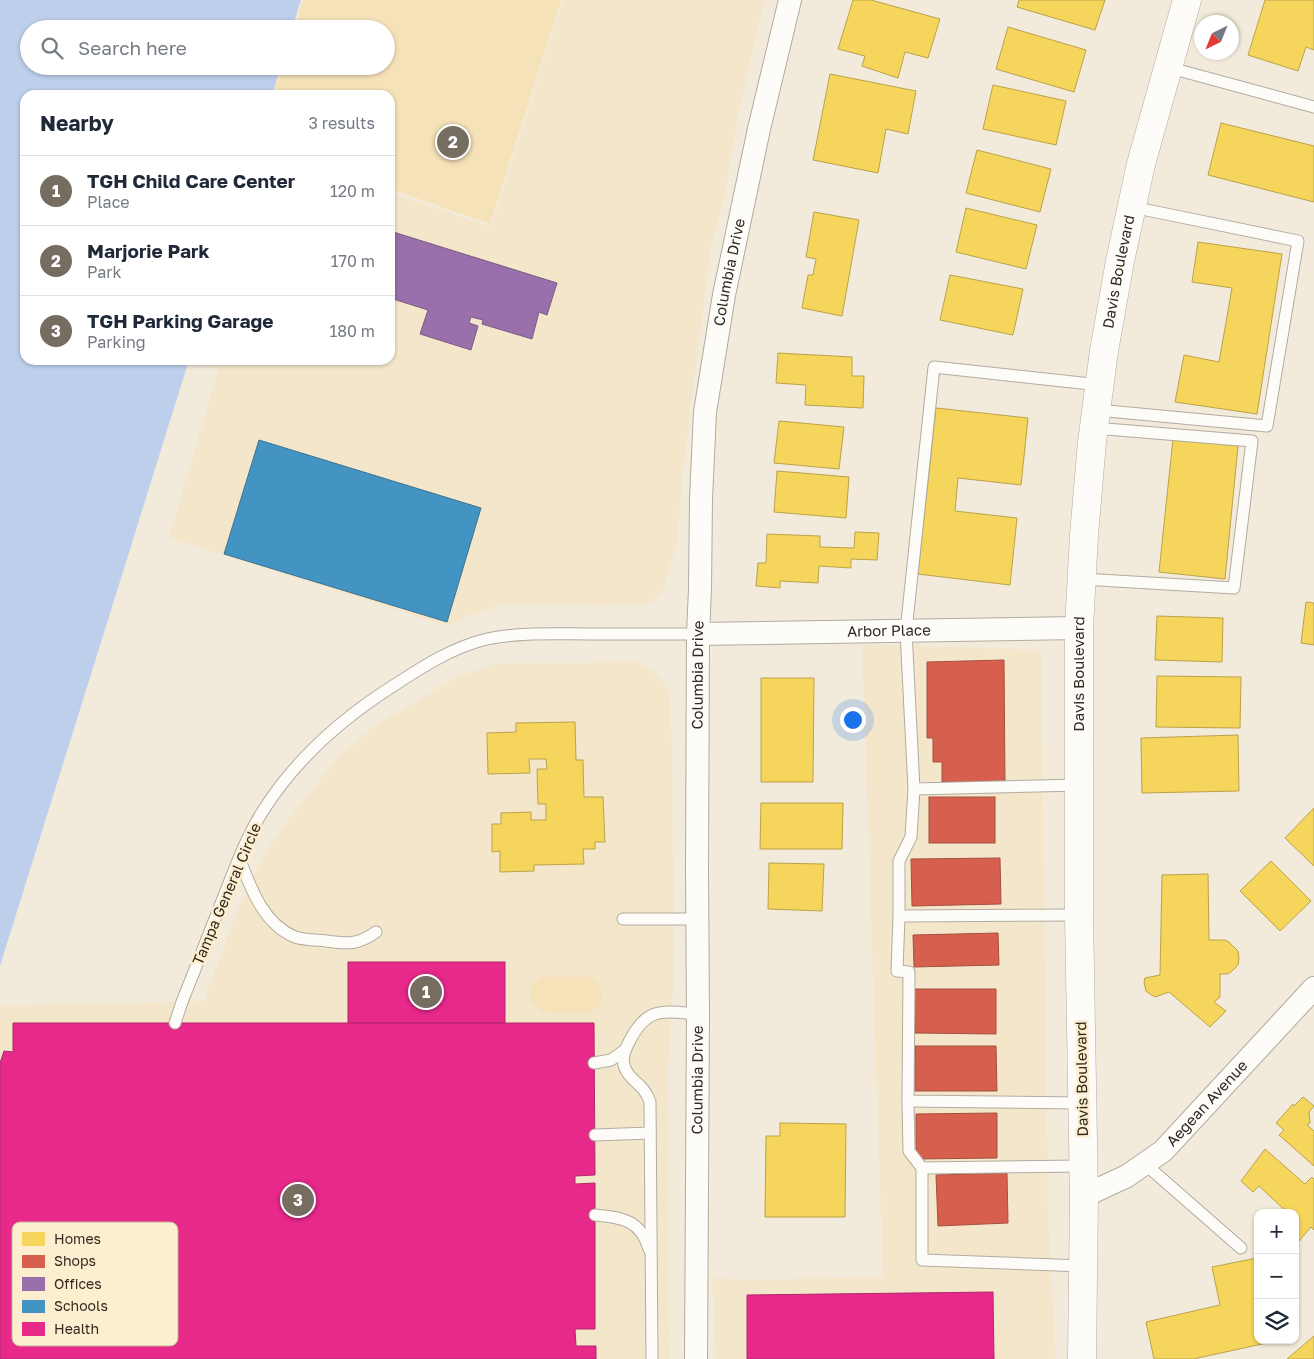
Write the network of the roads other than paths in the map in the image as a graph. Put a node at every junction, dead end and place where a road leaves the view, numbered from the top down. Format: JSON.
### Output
{"nodes":[{"id":1,"x":790,"y":0,"type":"edge"},
{"id":2,"x":1187,"y":0,"type":"edge"},
{"id":3,"x":1167,"y":67,"type":"junction"},
{"id":4,"x":1314,"y":107,"type":"edge"},
{"id":5,"x":1132,"y":207,"type":"junction"},
{"id":6,"x":1097,"y":408,"type":"junction"},
{"id":7,"x":1082,"y":579,"type":"junction"},
{"id":8,"x":1079,"y":628,"type":"junction"},
{"id":9,"x":906,"y":631,"type":"junction"},
{"id":10,"x":698,"y":634,"type":"junction"},
{"id":11,"x":1079,"y":784,"type":"junction"},
{"id":12,"x":914,"y":789,"type":"junction"},
{"id":13,"x":239,"y":858,"type":"junction"},
{"id":14,"x":1079,"y":915,"type":"junction"},
{"id":15,"x":900,"y":916,"type":"junction"},
{"id":16,"x":623,"y":919,"type":"dead end"},
{"id":17,"x":697,"y":919,"type":"junction"},
{"id":18,"x":376,"y":932,"type":"dead end"},
{"id":19,"x":1314,"y":988,"type":"edge"},
{"id":20,"x":698,"y":1014,"type":"junction"},
{"id":21,"x":175,"y":1023,"type":"dead end"},
{"id":22,"x":625,"y":1050,"type":"junction"},
{"id":23,"x":594,"y":1063,"type":"dead end"},
{"id":24,"x":908,"y":1101,"type":"junction"},
{"id":25,"x":1082,"y":1103,"type":"junction"},
{"id":26,"x":650,"y":1134,"type":"junction"},
{"id":27,"x":595,"y":1135,"type":"dead end"},
{"id":28,"x":1145,"y":1164,"type":"junction"},
{"id":29,"x":1083,"y":1166,"type":"junction"},
{"id":30,"x":922,"y":1168,"type":"junction"},
{"id":31,"x":1084,"y":1196,"type":"junction"},
{"id":32,"x":595,"y":1215,"type":"dead end"},
{"id":33,"x":1241,"y":1248,"type":"dead end"},
{"id":34,"x":651,"y":1258,"type":"junction"},
{"id":35,"x":1083,"y":1266,"type":"junction"},
{"id":36,"x":652,"y":1359,"type":"edge"},
{"id":37,"x":696,"y":1359,"type":"edge"},
{"id":38,"x":1082,"y":1359,"type":"edge"}],
"edges":[{"from":1,"to":10,"type":"street","name":"Columbia Drive"},
{"from":2,"to":3,"type":"street","name":"Davis Boulevard"},
{"from":3,"to":4,"type":"lane"},
{"from":3,"to":5,"type":"street","name":"Davis Boulevard"},
{"from":5,"to":6,"type":"street","name":"Davis Boulevard"},
{"from":5,"to":6,"type":"lane"},
{"from":6,"to":7,"type":"street","name":"Davis Boulevard"},
{"from":6,"to":7,"type":"lane"},
{"from":6,"to":9,"type":"lane"},
{"from":7,"to":8,"type":"street","name":"Davis Boulevard"},
{"from":8,"to":9,"type":"street","name":"Arbor Place"},
{"from":8,"to":11,"type":"street","name":"Davis Boulevard"},
{"from":9,"to":10,"type":"street","name":"Arbor Place"},
{"from":9,"to":12,"type":"lane"},
{"from":10,"to":13,"type":"lane","name":"Tampa General Circle"},
{"from":10,"to":17,"type":"street","name":"Columbia Drive"},
{"from":11,"to":12,"type":"lane"},
{"from":11,"to":14,"type":"street","name":"Davis Boulevard"},
{"from":12,"to":15,"type":"lane"},
{"from":13,"to":18,"type":"lane"},
{"from":13,"to":21,"type":"lane","name":"Tampa General Circle"},
{"from":14,"to":15,"type":"lane"},
{"from":14,"to":25,"type":"street","name":"Davis Boulevard"},
{"from":15,"to":24,"type":"lane"},
{"from":16,"to":17,"type":"lane"},
{"from":17,"to":20,"type":"street","name":"Columbia Drive"},
{"from":19,"to":28,"type":"street","name":"Aegean Avenue"},
{"from":20,"to":22,"type":"lane"},
{"from":20,"to":37,"type":"street","name":"Columbia Drive"},
{"from":22,"to":23,"type":"lane"},
{"from":22,"to":26,"type":"lane"},
{"from":24,"to":25,"type":"lane"},
{"from":24,"to":30,"type":"lane"},
{"from":25,"to":29,"type":"street","name":"Davis Boulevard"},
{"from":26,"to":27,"type":"lane"},
{"from":26,"to":34,"type":"lane"},
{"from":28,"to":31,"type":"street","name":"Aegean Avenue"},
{"from":28,"to":33,"type":"lane"},
{"from":29,"to":30,"type":"lane"},
{"from":29,"to":31,"type":"street","name":"Davis Boulevard"},
{"from":30,"to":35,"type":"lane"},
{"from":31,"to":35,"type":"street","name":"Davis Boulevard"},
{"from":32,"to":34,"type":"lane"},
{"from":34,"to":36,"type":"lane"},
{"from":35,"to":38,"type":"street","name":"Davis Boulevard"}]}
